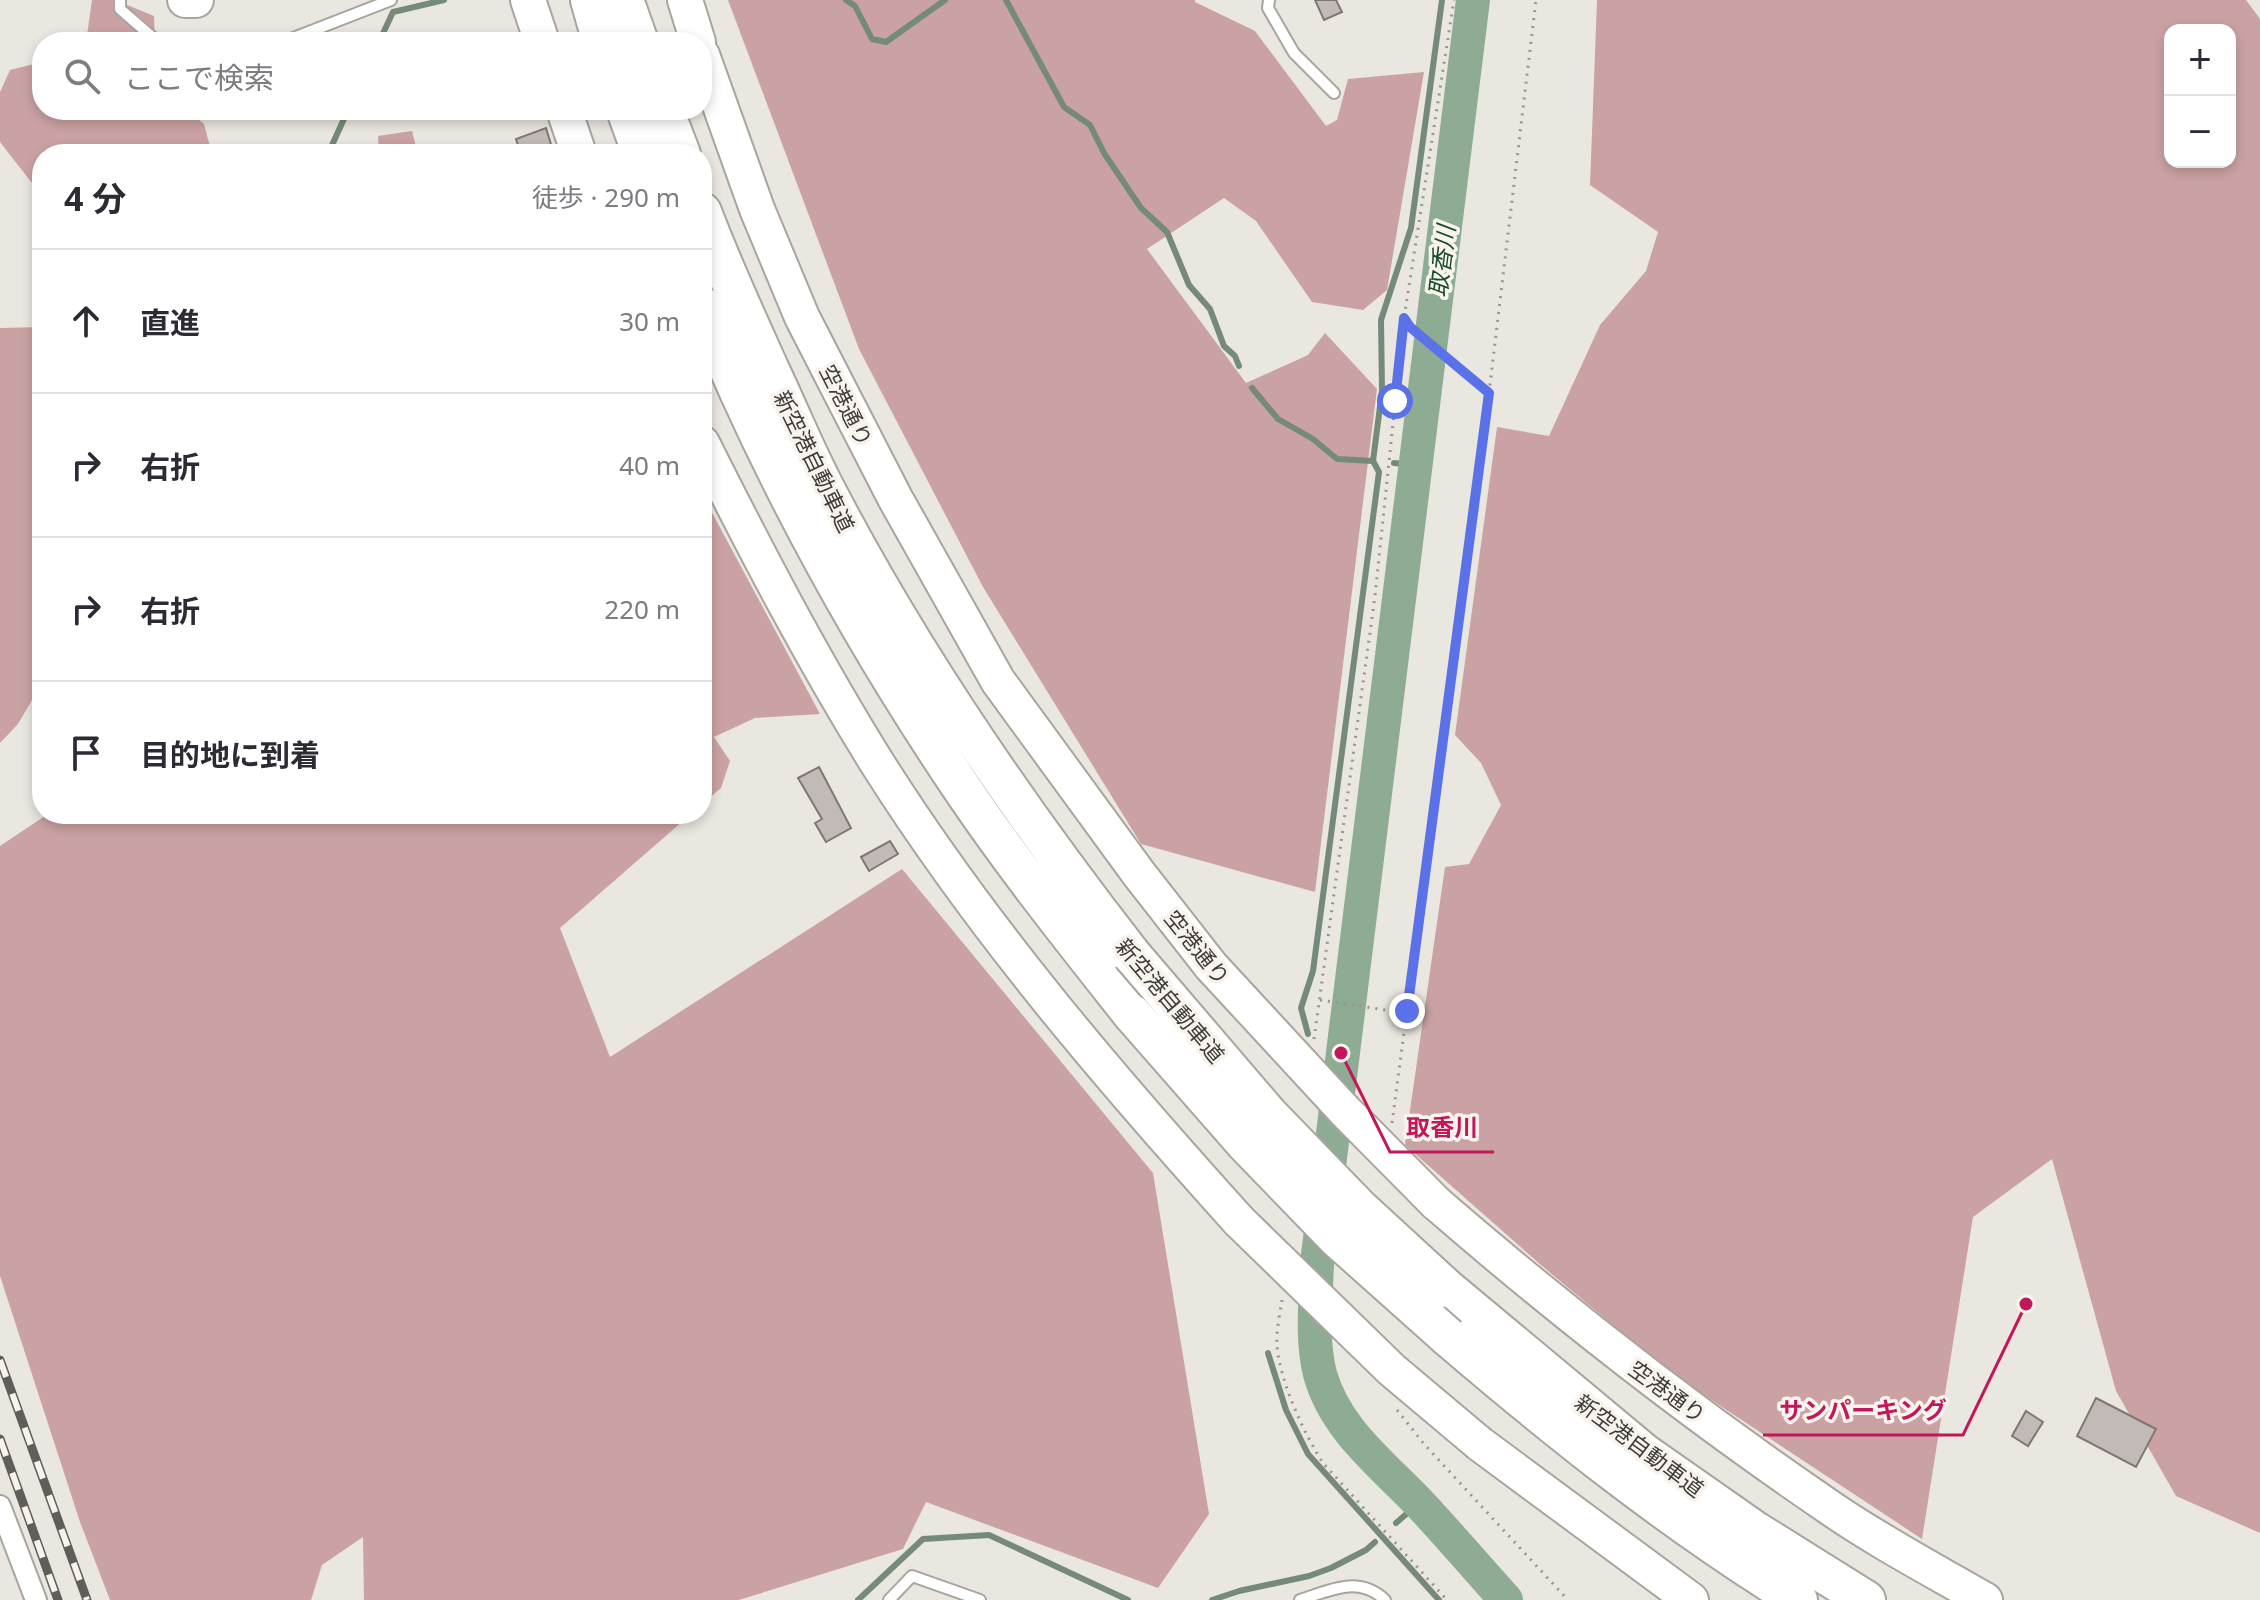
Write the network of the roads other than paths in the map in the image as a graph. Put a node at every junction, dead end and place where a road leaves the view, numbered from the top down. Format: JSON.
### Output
{"nodes":[{"id":1,"x":120,"y":0,"type":"edge"},
{"id":2,"x":185,"y":0,"type":"edge"},
{"id":3,"x":196,"y":0,"type":"edge"},
{"id":4,"x":391,"y":0,"type":"edge"},
{"id":5,"x":528,"y":0,"type":"edge"},
{"id":6,"x":590,"y":0,"type":"edge"},
{"id":7,"x":624,"y":0,"type":"edge"},
{"id":8,"x":685,"y":0,"type":"edge"},
{"id":9,"x":1269,"y":0,"type":"edge"},
{"id":10,"x":146,"y":32,"type":"edge"},
{"id":11,"x":309,"y":32,"type":"edge"},
{"id":12,"x":539,"y":32,"type":"edge"},
{"id":13,"x":599,"y":32,"type":"edge"},
{"id":14,"x":635,"y":32,"type":"edge"},
{"id":15,"x":695,"y":32,"type":"edge"},
{"id":16,"x":712,"y":83,"type":"edge"},
{"id":17,"x":1334,"y":93,"type":"dead end"},
{"id":18,"x":567,"y":120,"type":"edge"},
{"id":19,"x":630,"y":120,"type":"edge"},
{"id":20,"x":668,"y":120,"type":"edge"},
{"id":21,"x":576,"y":144,"type":"edge"},
{"id":22,"x":638,"y":144,"type":"edge"},
{"id":23,"x":677,"y":144,"type":"edge"},
{"id":24,"x":712,"y":235,"type":"edge"},
{"id":25,"x":712,"y":330,"type":"edge"},
{"id":26,"x":712,"y":463,"type":"edge"},
{"id":27,"x":0,"y":1506,"type":"edge"},
{"id":28,"x":36,"y":1600,"type":"edge"},
{"id":29,"x":889,"y":1600,"type":"edge"},
{"id":30,"x":980,"y":1600,"type":"edge"},
{"id":31,"x":1300,"y":1600,"type":"edge"},
{"id":32,"x":1385,"y":1600,"type":"edge"},
{"id":33,"x":1691,"y":1600,"type":"edge"},
{"id":34,"x":1798,"y":1600,"type":"edge"},
{"id":35,"x":1866,"y":1600,"type":"edge"},
{"id":36,"x":1985,"y":1600,"type":"edge"}],
"edges":[{"from":1,"to":10,"type":"lane"},
{"from":2,"to":3,"type":"highway"},
{"from":4,"to":11,"type":"lane"},
{"from":5,"to":12,"type":"highway"},
{"from":6,"to":13,"type":"highway"},
{"from":7,"to":14,"type":"highway"},
{"from":8,"to":15,"type":"highway"},
{"from":9,"to":17,"type":"lane"},
{"from":16,"to":36,"type":"highway","name":"空港通り","bridge":true},
{"from":18,"to":21,"type":"highway"},
{"from":19,"to":22,"type":"highway"},
{"from":20,"to":23,"type":"highway"},
{"from":24,"to":35,"type":"highway","name":"新空港自動車道","bridge":true},
{"from":25,"to":34,"type":"highway","name":"新空港自動車道","bridge":true},
{"from":26,"to":33,"type":"highway","bridge":true},
{"from":27,"to":28,"type":"street"},
{"from":29,"to":30,"type":"lane"},
{"from":31,"to":32,"type":"lane"}]}
